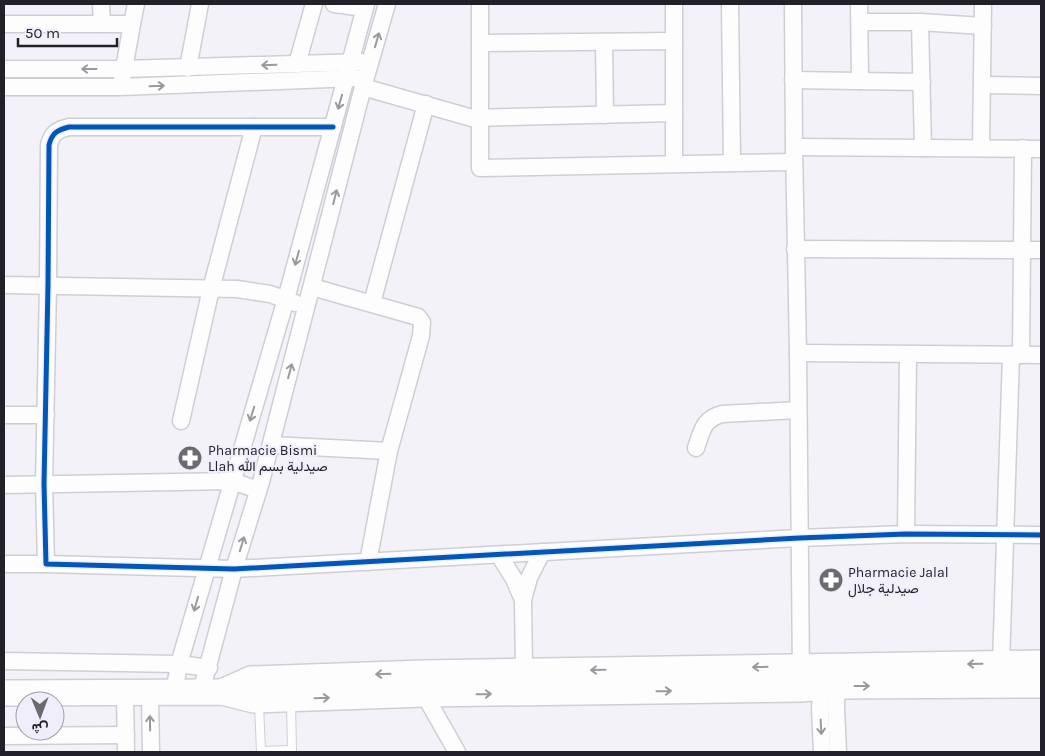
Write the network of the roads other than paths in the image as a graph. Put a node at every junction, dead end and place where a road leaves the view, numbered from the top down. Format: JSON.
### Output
{"nodes":[{"id":1,"x":101,"y":4,"type":"edge"},
{"id":2,"x":136,"y":4,"type":"edge"},
{"id":3,"x":200,"y":4,"type":"edge"},
{"id":4,"x":314,"y":4,"type":"edge"},
{"id":5,"x":334,"y":4,"type":"edge"},
{"id":6,"x":387,"y":4,"type":"edge"},
{"id":7,"x":480,"y":4,"type":"edge"},
{"id":8,"x":674,"y":4,"type":"edge"},
{"id":9,"x":730,"y":4,"type":"edge"},
{"id":10,"x":793,"y":4,"type":"edge"},
{"id":11,"x":859,"y":4,"type":"edge"},
{"id":12,"x":983,"y":4,"type":"edge"},
{"id":13,"x":365,"y":6,"type":"edge"},
{"id":14,"x":860,"y":22,"type":"junction"},
{"id":15,"x":920,"y":22,"type":"junction"},
{"id":16,"x":4,"y":24,"type":"edge"},
{"id":17,"x":102,"y":24,"type":"junction"},
{"id":18,"x":132,"y":24,"type":"junction"},
{"id":19,"x":983,"y":26,"type":"junction"},
{"id":20,"x":674,"y":41,"type":"junction"},
{"id":21,"x":604,"y":42,"type":"junction"},
{"id":22,"x":480,"y":43,"type":"junction"},
{"id":23,"x":298,"y":64,"type":"junction"},
{"id":24,"x":188,"y":68,"type":"junction"},
{"id":25,"x":4,"y":69,"type":"edge"},
{"id":26,"x":124,"y":69,"type":"junction"},
{"id":27,"x":348,"y":70,"type":"junction"},
{"id":28,"x":367,"y":76,"type":"junction"},
{"id":29,"x":793,"y":80,"type":"junction"},
{"id":30,"x":860,"y":82,"type":"junction"},
{"id":31,"x":922,"y":82,"type":"junction"},
{"id":32,"x":982,"y":85,"type":"junction"},
{"id":33,"x":1041,"y":86,"type":"edge"},
{"id":34,"x":4,"y":87,"type":"edge"},
{"id":35,"x":121,"y":87,"type":"junction"},
{"id":36,"x":426,"y":104,"type":"junction"},
{"id":37,"x":674,"y":113,"type":"junction"},
{"id":38,"x":605,"y":115,"type":"junction"},
{"id":39,"x":480,"y":118,"type":"junction"},
{"id":40,"x":254,"y":127,"type":"junction"},
{"id":41,"x":333,"y":127,"type":"junction"},
{"id":42,"x":981,"y":147,"type":"junction"},
{"id":43,"x":923,"y":148,"type":"junction"},
{"id":44,"x":1023,"y":148,"type":"junction"},
{"id":45,"x":1041,"y":148,"type":"edge"},
{"id":46,"x":794,"y":154,"type":"junction"},
{"id":47,"x":732,"y":162,"type":"junction"},
{"id":48,"x":674,"y":163,"type":"junction"},
{"id":49,"x":795,"y":249,"type":"junction"},
{"id":50,"x":1021,"y":250,"type":"junction"},
{"id":51,"x":1041,"y":250,"type":"edge"},
{"id":52,"x":4,"y":285,"type":"edge"},
{"id":53,"x":48,"y":285,"type":"junction"},
{"id":54,"x":312,"y":287,"type":"junction"},
{"id":55,"x":211,"y":289,"type":"junction"},
{"id":56,"x":286,"y":299,"type":"junction"},
{"id":57,"x":372,"y":303,"type":"junction"},
{"id":58,"x":306,"y":308,"type":"junction"},
{"id":59,"x":798,"y":353,"type":"junction"},
{"id":60,"x":908,"y":354,"type":"junction"},
{"id":61,"x":1016,"y":355,"type":"junction"},
{"id":62,"x":1041,"y":355,"type":"edge"},
{"id":63,"x":798,"y":410,"type":"junction"},
{"id":64,"x":4,"y":415,"type":"edge"},
{"id":65,"x":46,"y":415,"type":"junction"},
{"id":66,"x":181,"y":421,"type":"dead end"},
{"id":67,"x":271,"y":445,"type":"junction"},
{"id":68,"x":696,"y":448,"type":"dead end"},
{"id":69,"x":389,"y":451,"type":"junction"},
{"id":70,"x":232,"y":481,"type":"junction"},
{"id":71,"x":44,"y":484,"type":"junction"},
{"id":72,"x":4,"y":485,"type":"edge"},
{"id":73,"x":258,"y":490,"type":"junction"},
{"id":74,"x":906,"y":534,"type":"junction"},
{"id":75,"x":1004,"y":534,"type":"junction"},
{"id":76,"x":1041,"y":535,"type":"edge"},
{"id":77,"x":799,"y":538,"type":"junction"},
{"id":78,"x":542,"y":552,"type":"junction"},
{"id":79,"x":499,"y":555,"type":"junction"},
{"id":80,"x":368,"y":562,"type":"junction"},
{"id":81,"x":4,"y":564,"type":"edge"},
{"id":82,"x":46,"y":564,"type":"junction"},
{"id":83,"x":206,"y":568,"type":"junction"},
{"id":84,"x":234,"y":569,"type":"junction"},
{"id":85,"x":523,"y":600,"type":"junction"},
{"id":86,"x":4,"y":660,"type":"edge"},
{"id":87,"x":179,"y":664,"type":"junction"},
{"id":88,"x":1001,"y":664,"type":"junction"},
{"id":89,"x":209,"y":668,"type":"junction"},
{"id":90,"x":524,"y":671,"type":"junction"},
{"id":91,"x":820,"y":677,"type":"junction"},
{"id":92,"x":1040,"y":680,"type":"edge"},
{"id":93,"x":423,"y":684,"type":"junction"},
{"id":94,"x":211,"y":692,"type":"junction"},
{"id":95,"x":4,"y":693,"type":"edge"},
{"id":96,"x":162,"y":693,"type":"junction"},
{"id":97,"x":125,"y":694,"type":"junction"},
{"id":98,"x":291,"y":699,"type":"junction"},
{"id":99,"x":259,"y":700,"type":"junction"},
{"id":100,"x":126,"y":735,"type":"junction"},
{"id":101,"x":4,"y":736,"type":"edge"},
{"id":102,"x":261,"y":751,"type":"edge"},
{"id":103,"x":292,"y":751,"type":"edge"},
{"id":104,"x":126,"y":752,"type":"edge"},
{"id":105,"x":151,"y":752,"type":"edge"},
{"id":106,"x":457,"y":752,"type":"edge"},
{"id":107,"x":822,"y":752,"type":"edge"},
{"id":108,"x":838,"y":752,"type":"edge"}],
"edges":[{"from":1,"to":17,"type":"street"},
{"from":2,"to":18,"type":"street"},
{"from":3,"to":24,"type":"street"},
{"from":4,"to":23,"type":"street"},
{"from":5,"to":13,"type":"street"},
{"from":28,"to":6,"type":"street","one_way":true},
{"from":7,"to":22,"type":"street"},
{"from":8,"to":20,"type":"street"},
{"from":9,"to":47,"type":"street"},
{"from":10,"to":29,"type":"street"},
{"from":11,"to":14,"type":"street"},
{"from":12,"to":19,"type":"street"},
{"from":13,"to":27,"type":"street"},
{"from":14,"to":15,"type":"street"},
{"from":14,"to":30,"type":"street"},
{"from":15,"to":19,"type":"street"},
{"from":15,"to":31,"type":"street"},
{"from":16,"to":17,"type":"street"},
{"from":17,"to":18,"type":"street"},
{"from":18,"to":26,"type":"street"},
{"from":19,"to":32,"type":"street"},
{"from":20,"to":21,"type":"street"},
{"from":20,"to":37,"type":"street"},
{"from":21,"to":22,"type":"street"},
{"from":21,"to":38,"type":"street"},
{"from":22,"to":39,"type":"street"},
{"from":23,"to":24,"type":"street","one_way":true},
{"from":23,"to":27,"type":"street"},
{"from":24,"to":26,"type":"street"},
{"from":26,"to":25,"type":"street","one_way":true},
{"from":26,"to":35,"type":"street"},
{"from":27,"to":28,"type":"street"},
{"from":35,"to":27,"type":"street","one_way":true},
{"from":27,"to":41,"type":"street","one_way":true},
{"from":28,"to":36,"type":"street"},
{"from":54,"to":28,"type":"street","one_way":true},
{"from":29,"to":30,"type":"street"},
{"from":29,"to":46,"type":"street"},
{"from":30,"to":31,"type":"street"},
{"from":31,"to":43,"type":"street"},
{"from":32,"to":33,"type":"street"},
{"from":32,"to":42,"type":"street"},
{"from":34,"to":35,"type":"street"},
{"from":36,"to":39,"type":"street"},
{"from":36,"to":57,"type":"street"},
{"from":37,"to":38,"type":"street"},
{"from":37,"to":48,"type":"street"},
{"from":38,"to":39,"type":"street"},
{"from":39,"to":48,"type":"street"},
{"from":40,"to":41,"type":"street"},
{"from":40,"to":53,"type":"street"},
{"from":40,"to":55,"type":"street"},
{"from":41,"to":56,"type":"street","one_way":true},
{"from":42,"to":43,"type":"street"},
{"from":42,"to":44,"type":"street"},
{"from":43,"to":46,"type":"street"},
{"from":44,"to":45,"type":"street"},
{"from":44,"to":50,"type":"street"},
{"from":46,"to":47,"type":"street"},
{"from":46,"to":49,"type":"street"},
{"from":47,"to":48,"type":"street"},
{"from":49,"to":50,"type":"street"},
{"from":49,"to":59,"type":"street"},
{"from":50,"to":51,"type":"street"},
{"from":50,"to":61,"type":"street"},
{"from":52,"to":53,"type":"street"},
{"from":53,"to":55,"type":"street"},
{"from":53,"to":65,"type":"street"},
{"from":54,"to":57,"type":"street"},
{"from":54,"to":58,"type":"street"},
{"from":55,"to":56,"type":"street"},
{"from":55,"to":66,"type":"street"},
{"from":56,"to":58,"type":"street"},
{"from":56,"to":70,"type":"street","one_way":true},
{"from":57,"to":69,"type":"street"},
{"from":67,"to":58,"type":"street","one_way":true},
{"from":59,"to":60,"type":"street"},
{"from":59,"to":63,"type":"street"},
{"from":60,"to":61,"type":"street"},
{"from":60,"to":74,"type":"street"},
{"from":61,"to":62,"type":"street"},
{"from":61,"to":75,"type":"street"},
{"from":63,"to":68,"type":"street"},
{"from":63,"to":77,"type":"street"},
{"from":64,"to":65,"type":"street"},
{"from":65,"to":71,"type":"street"},
{"from":67,"to":69,"type":"street"},
{"from":67,"to":73,"type":"street"},
{"from":69,"to":80,"type":"street"},
{"from":70,"to":71,"type":"street"},
{"from":70,"to":73,"type":"street"},
{"from":70,"to":83,"type":"street"},
{"from":71,"to":72,"type":"street"},
{"from":71,"to":82,"type":"street"},
{"from":84,"to":73,"type":"street","one_way":true},
{"from":74,"to":75,"type":"street"},
{"from":74,"to":77,"type":"street"},
{"from":75,"to":76,"type":"street"},
{"from":75,"to":88,"type":"street"},
{"from":77,"to":78,"type":"street"},
{"from":77,"to":91,"type":"street"},
{"from":78,"to":79,"type":"street"},
{"from":78,"to":85,"type":"street"},
{"from":79,"to":80,"type":"street"},
{"from":79,"to":85,"type":"street"},
{"from":80,"to":84,"type":"street"},
{"from":81,"to":82,"type":"street"},
{"from":82,"to":83,"type":"street"},
{"from":83,"to":84,"type":"street"},
{"from":83,"to":87,"type":"street","one_way":true},
{"from":84,"to":89,"type":"street"},
{"from":85,"to":90,"type":"street"},
{"from":86,"to":87,"type":"street"},
{"from":87,"to":89,"type":"street"},
{"from":87,"to":96,"type":"street"},
{"from":88,"to":91,"type":"main road","one_way":true},
{"from":88,"to":92,"type":"main road"},
{"from":89,"to":94,"type":"street"},
{"from":91,"to":90,"type":"main road","one_way":true},
{"from":90,"to":93,"type":"main road"},
{"from":91,"to":92,"type":"main road","one_way":true},
{"from":93,"to":91,"type":"main road","one_way":true},
{"from":91,"to":107,"type":"street","one_way":true},
{"from":91,"to":108,"type":"street"},
{"from":93,"to":94,"type":"main road","one_way":true},
{"from":98,"to":93,"type":"main road","one_way":true},
{"from":93,"to":106,"type":"street"},
{"from":94,"to":96,"type":"main road"},
{"from":94,"to":99,"type":"main road"},
{"from":95,"to":97,"type":"main road"},
{"from":96,"to":97,"type":"main road"},
{"from":105,"to":96,"type":"street","one_way":true},
{"from":97,"to":100,"type":"street"},
{"from":98,"to":99,"type":"main road"},
{"from":98,"to":103,"type":"lane"},
{"from":99,"to":102,"type":"lane"},
{"from":100,"to":101,"type":"street"},
{"from":100,"to":104,"type":"street"},
{"from":102,"to":103,"type":"lane"}]}
